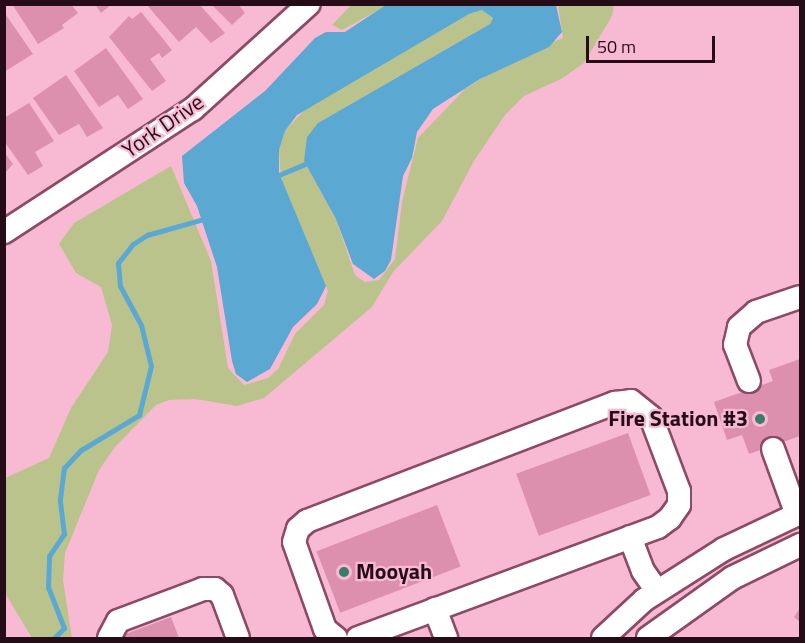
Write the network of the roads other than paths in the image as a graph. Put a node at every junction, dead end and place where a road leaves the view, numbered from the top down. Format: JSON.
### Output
{"nodes":[{"id":1,"x":309,"y":4,"type":"edge"},
{"id":2,"x":4,"y":231,"type":"edge"},
{"id":3,"x":801,"y":297,"type":"edge"},
{"id":4,"x":748,"y":381,"type":"dead end"},
{"id":5,"x":773,"y":448,"type":"dead end"},
{"id":6,"x":799,"y":514,"type":"edge"},
{"id":7,"x":630,"y":537,"type":"junction"},
{"id":8,"x":801,"y":545,"type":"edge"},
{"id":9,"x":657,"y":591,"type":"junction"},
{"id":10,"x":435,"y":609,"type":"junction"},
{"id":11,"x":109,"y":639,"type":"edge"},
{"id":12,"x":238,"y":639,"type":"edge"},
{"id":13,"x":336,"y":639,"type":"edge"},
{"id":14,"x":357,"y":639,"type":"edge"},
{"id":15,"x":446,"y":639,"type":"edge"},
{"id":16,"x":603,"y":639,"type":"edge"},
{"id":17,"x":648,"y":639,"type":"edge"}],
"edges":[{"from":1,"to":2,"type":"street","name":"York Drive"},
{"from":3,"to":4,"type":"street"},
{"from":5,"to":6,"type":"street"},
{"from":6,"to":9,"type":"street"},
{"from":7,"to":9,"type":"street"},
{"from":7,"to":10,"type":"street"},
{"from":7,"to":13,"type":"street"},
{"from":8,"to":17,"type":"street"},
{"from":9,"to":16,"type":"street"},
{"from":10,"to":14,"type":"street"},
{"from":10,"to":15,"type":"street"},
{"from":11,"to":12,"type":"street"}]}
